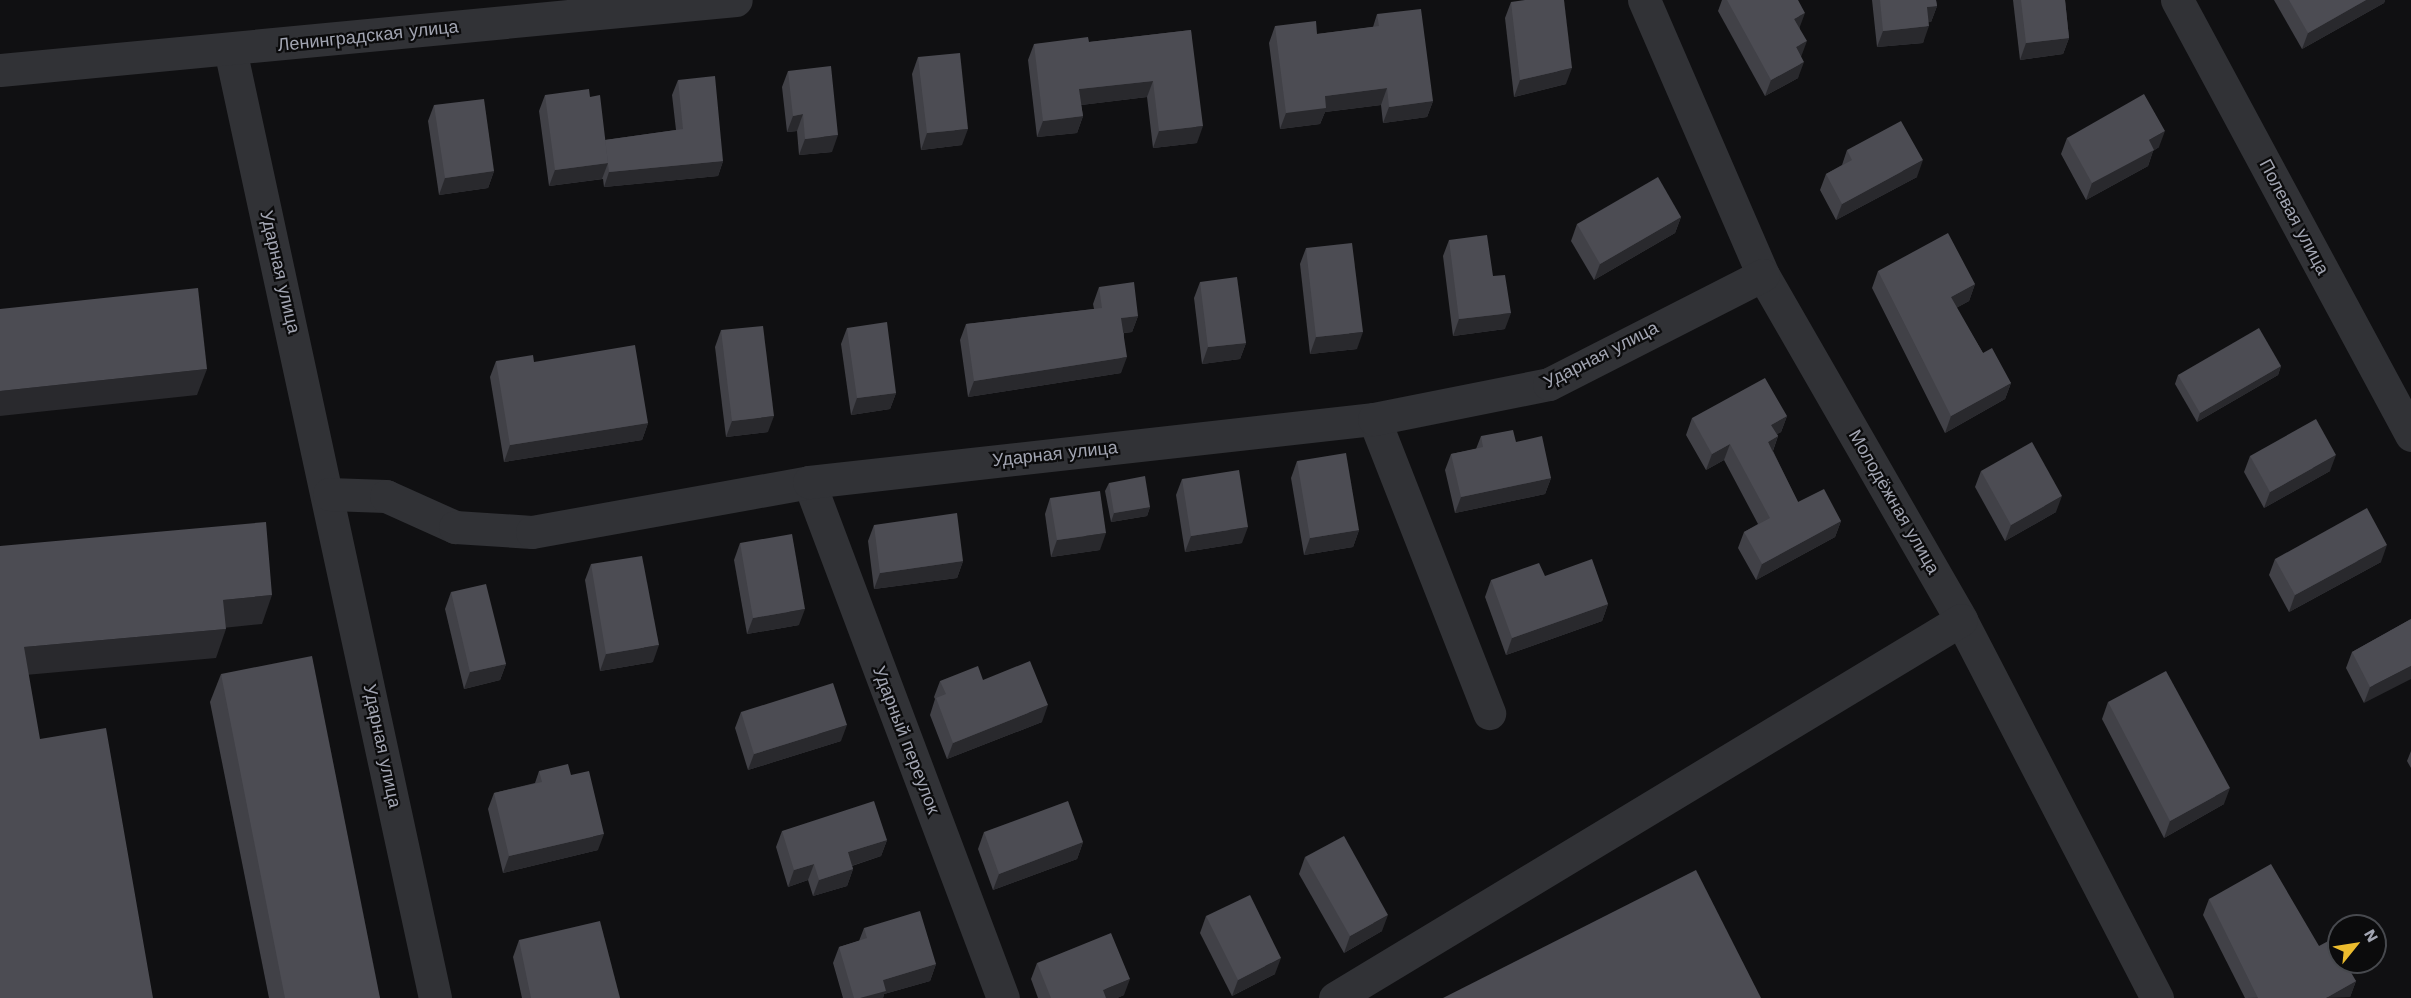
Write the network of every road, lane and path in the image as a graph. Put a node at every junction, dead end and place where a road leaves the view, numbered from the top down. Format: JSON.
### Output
{"nodes":[{"id":1,"x":736,"y":0,"type":"edge"},
{"id":2,"x":1644,"y":0,"type":"edge"},
{"id":3,"x":2177,"y":0,"type":"edge"},
{"id":4,"x":230,"y":49,"type":"junction"},
{"id":5,"x":0,"y":70,"type":"edge"},
{"id":6,"x":1763,"y":275,"type":"junction"},
{"id":7,"x":1374,"y":419,"type":"junction"},
{"id":8,"x":2411,"y":435,"type":"edge"},
{"id":9,"x":809,"y":482,"type":"junction"},
{"id":10,"x":329,"y":494,"type":"junction"},
{"id":11,"x":1961,"y":620,"type":"junction"},
{"id":12,"x":1489,"y":713,"type":"dead end"},
{"id":13,"x":435,"y":998,"type":"edge"},
{"id":14,"x":1003,"y":998,"type":"edge"},
{"id":15,"x":1335,"y":998,"type":"edge"},
{"id":16,"x":2157,"y":998,"type":"edge"}],
"edges":[{"from":1,"to":4,"type":"street","name":"Ленинградская улица"},
{"from":2,"to":6,"type":"street","name":"Молодёжная улица"},
{"from":3,"to":8,"type":"street","name":"Полевая улица"},
{"from":4,"to":5,"type":"street","name":"Ленинградская улица"},
{"from":4,"to":10,"type":"street","name":"Ударная улица"},
{"from":6,"to":7,"type":"street","name":"Ударная улица"},
{"from":6,"to":11,"type":"street","name":"Молодёжная улица"},
{"from":7,"to":9,"type":"street","name":"Ударная улица"},
{"from":7,"to":12,"type":"street"},
{"from":9,"to":10,"type":"street","name":"Ударная улица"},
{"from":9,"to":14,"type":"street","name":"Ударный переулок"},
{"from":10,"to":13,"type":"street","name":"Ударная улица"},
{"from":11,"to":15,"type":"street"},
{"from":11,"to":16,"type":"street","name":"Молодёжная улица"}]}
